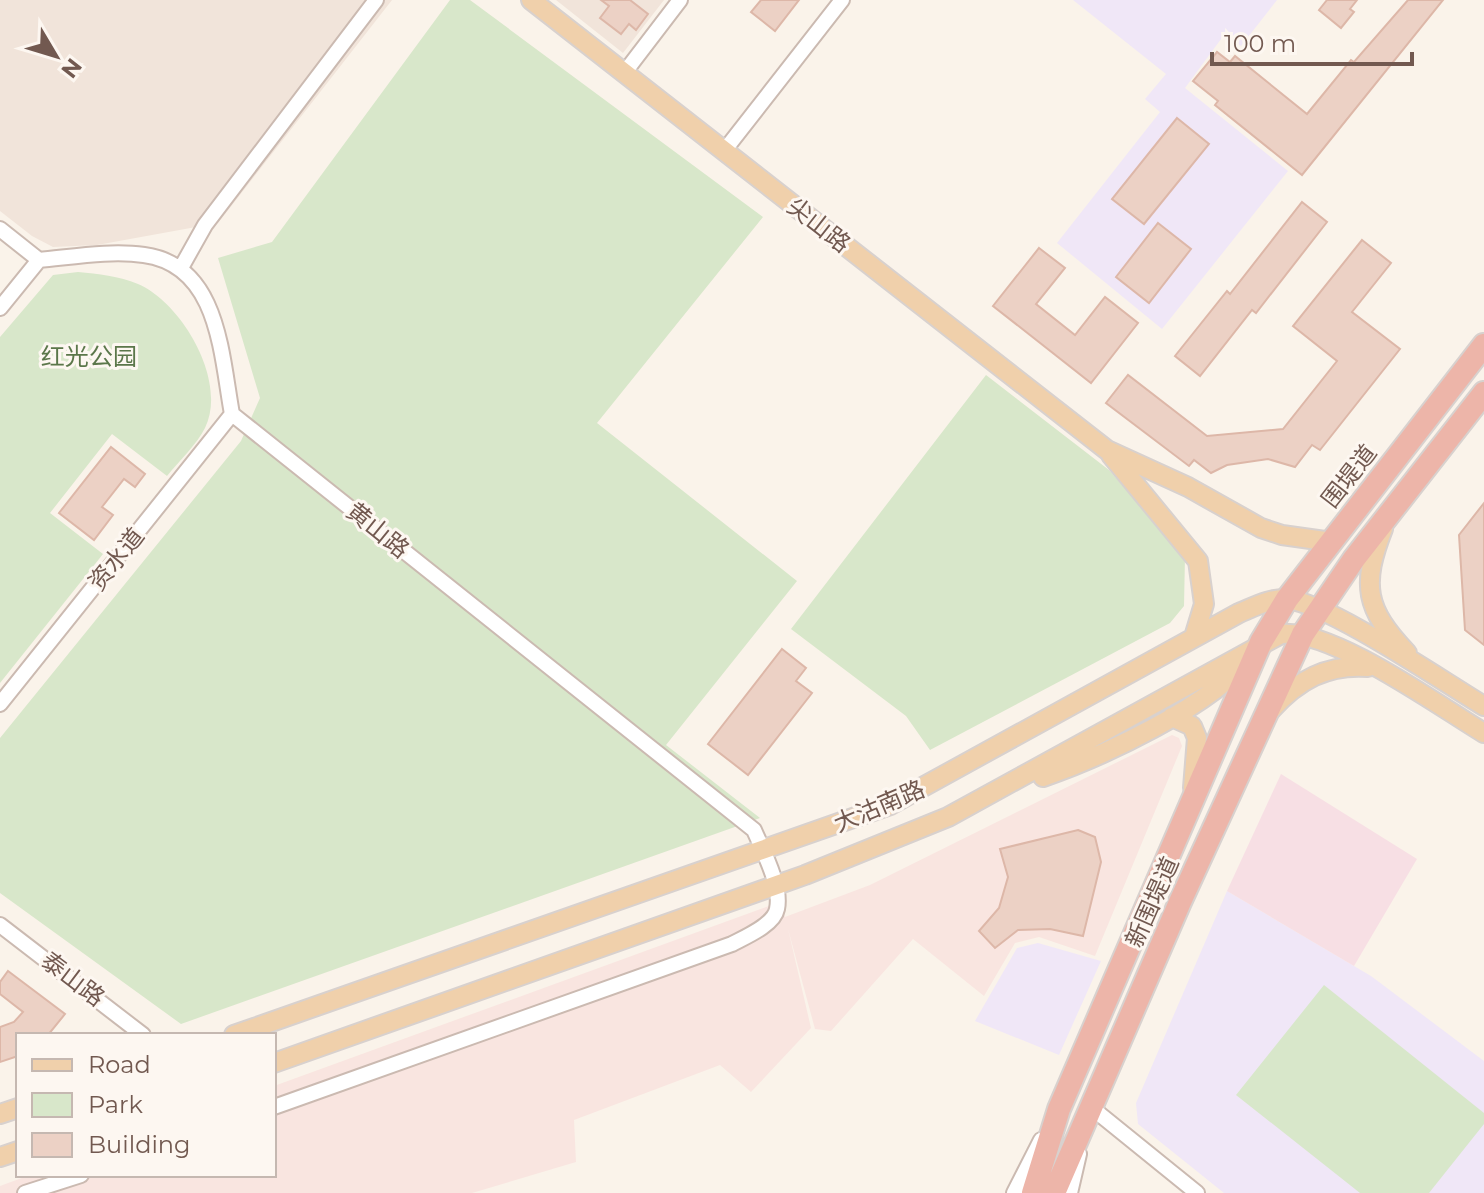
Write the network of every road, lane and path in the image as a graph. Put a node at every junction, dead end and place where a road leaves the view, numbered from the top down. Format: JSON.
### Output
{"nodes":[{"id":1,"x":376,"y":0,"type":"edge"},
{"id":2,"x":531,"y":0,"type":"edge"},
{"id":3,"x":680,"y":0,"type":"edge"},
{"id":4,"x":842,"y":0,"type":"edge"},
{"id":5,"x":625,"y":72,"type":"junction"},
{"id":6,"x":724,"y":151,"type":"junction"},
{"id":7,"x":0,"y":229,"type":"edge"},
{"id":8,"x":39,"y":260,"type":"junction"},
{"id":9,"x":182,"y":266,"type":"junction"},
{"id":10,"x":0,"y":308,"type":"edge"},
{"id":11,"x":1484,"y":345,"type":"edge"},
{"id":12,"x":1484,"y":393,"type":"edge"},
{"id":13,"x":232,"y":414,"type":"junction"},
{"id":14,"x":1107,"y":450,"type":"junction"},
{"id":15,"x":1389,"y":514,"type":"junction"},
{"id":16,"x":1332,"y":542,"type":"junction"},
{"id":17,"x":1287,"y":599,"type":"junction"},
{"id":18,"x":1318,"y":610,"type":"junction"},
{"id":19,"x":1303,"y":634,"type":"junction"},
{"id":20,"x":1194,"y":637,"type":"junction"},
{"id":21,"x":1261,"y":642,"type":"junction"},
{"id":22,"x":1378,"y":668,"type":"junction"},
{"id":23,"x":1422,"y":669,"type":"junction"},
{"id":24,"x":0,"y":704,"type":"edge"},
{"id":25,"x":1484,"y":706,"type":"edge"},
{"id":26,"x":1172,"y":717,"type":"junction"},
{"id":27,"x":1262,"y":721,"type":"junction"},
{"id":28,"x":1484,"y":733,"type":"edge"},
{"id":29,"x":1003,"y":790,"type":"junction"},
{"id":30,"x":1192,"y":799,"type":"junction"},
{"id":31,"x":763,"y":851,"type":"junction"},
{"id":32,"x":774,"y":886,"type":"junction"},
{"id":33,"x":0,"y":925,"type":"edge"},
{"id":34,"x":140,"y":1033,"type":"edge"},
{"id":35,"x":240,"y":1033,"type":"edge"},
{"id":36,"x":276,"y":1062,"type":"edge"},
{"id":37,"x":276,"y":1106,"type":"edge"},
{"id":38,"x":1059,"y":1109,"type":"junction"},
{"id":39,"x":1090,"y":1114,"type":"junction"},
{"id":40,"x":75,"y":1177,"type":"edge"},
{"id":41,"x":25,"y":1193,"type":"edge"},
{"id":42,"x":1014,"y":1193,"type":"edge"},
{"id":43,"x":1033,"y":1193,"type":"edge"},
{"id":44,"x":1054,"y":1193,"type":"edge"},
{"id":45,"x":1070,"y":1193,"type":"edge"},
{"id":46,"x":1197,"y":1193,"type":"edge"}],
"edges":[{"from":1,"to":9,"type":"street"},
{"from":2,"to":5,"type":"main road","name":"尖山路"},
{"from":3,"to":5,"type":"street"},
{"from":4,"to":6,"type":"street"},
{"from":5,"to":6,"type":"main road","name":"尖山路"},
{"from":6,"to":14,"type":"main road","name":"尖山路"},
{"from":7,"to":8,"type":"street"},
{"from":8,"to":9,"type":"street"},
{"from":8,"to":10,"type":"street"},
{"from":9,"to":13,"type":"street"},
{"from":11,"to":16,"type":"highway","name":"围堤道"},
{"from":12,"to":15,"type":"highway"},
{"from":13,"to":24,"type":"street","name":"资水道"},
{"from":13,"to":31,"type":"street","name":"黄山路"},
{"from":14,"to":16,"type":"main road","name":"尖山路"},
{"from":14,"to":20,"type":"main road","name":"尖山路"},
{"from":15,"to":18,"type":"highway"},
{"from":15,"to":23,"type":"main road"},
{"from":16,"to":17,"type":"highway","name":"围堤道"},
{"from":17,"to":18,"type":"main road"},
{"from":17,"to":20,"type":"main road","name":"大沽南路"},
{"from":17,"to":21,"type":"highway","name":"围堤道"},
{"from":18,"to":19,"type":"highway"},
{"from":18,"to":23,"type":"main road"},
{"from":19,"to":21,"type":"main road","name":"大沽南路"},
{"from":19,"to":22,"type":"main road"},
{"from":19,"to":27,"type":"highway","name":"新围堤道"},
{"from":20,"to":31,"type":"main road","name":"大沽南路"},
{"from":21,"to":26,"type":"main road"},
{"from":21,"to":29,"type":"main road","name":"大沽南路"},
{"from":21,"to":30,"type":"highway","name":"新围堤道"},
{"from":22,"to":27,"type":"main road"},
{"from":22,"to":28,"type":"main road"},
{"from":23,"to":25,"type":"main road"},
{"from":26,"to":29,"type":"main road"},
{"from":26,"to":30,"type":"main road"},
{"from":27,"to":39,"type":"highway","name":"新围堤道"},
{"from":29,"to":32,"type":"main road","name":"大沽南路"},
{"from":30,"to":38,"type":"highway","name":"新围堤道"},
{"from":31,"to":32,"type":"street","name":"黄山路"},
{"from":31,"to":35,"type":"main road","name":"大沽南路"},
{"from":32,"to":36,"type":"main road","name":"大沽南路"},
{"from":32,"to":37,"type":"street"},
{"from":33,"to":34,"type":"street","name":"泰山路"},
{"from":38,"to":42,"type":"street"},
{"from":38,"to":43,"type":"highway","name":"新围堤道"},
{"from":39,"to":44,"type":"highway","name":"新围堤道"},
{"from":39,"to":45,"type":"street"},
{"from":39,"to":46,"type":"street"},
{"from":40,"to":41,"type":"street"}]}
